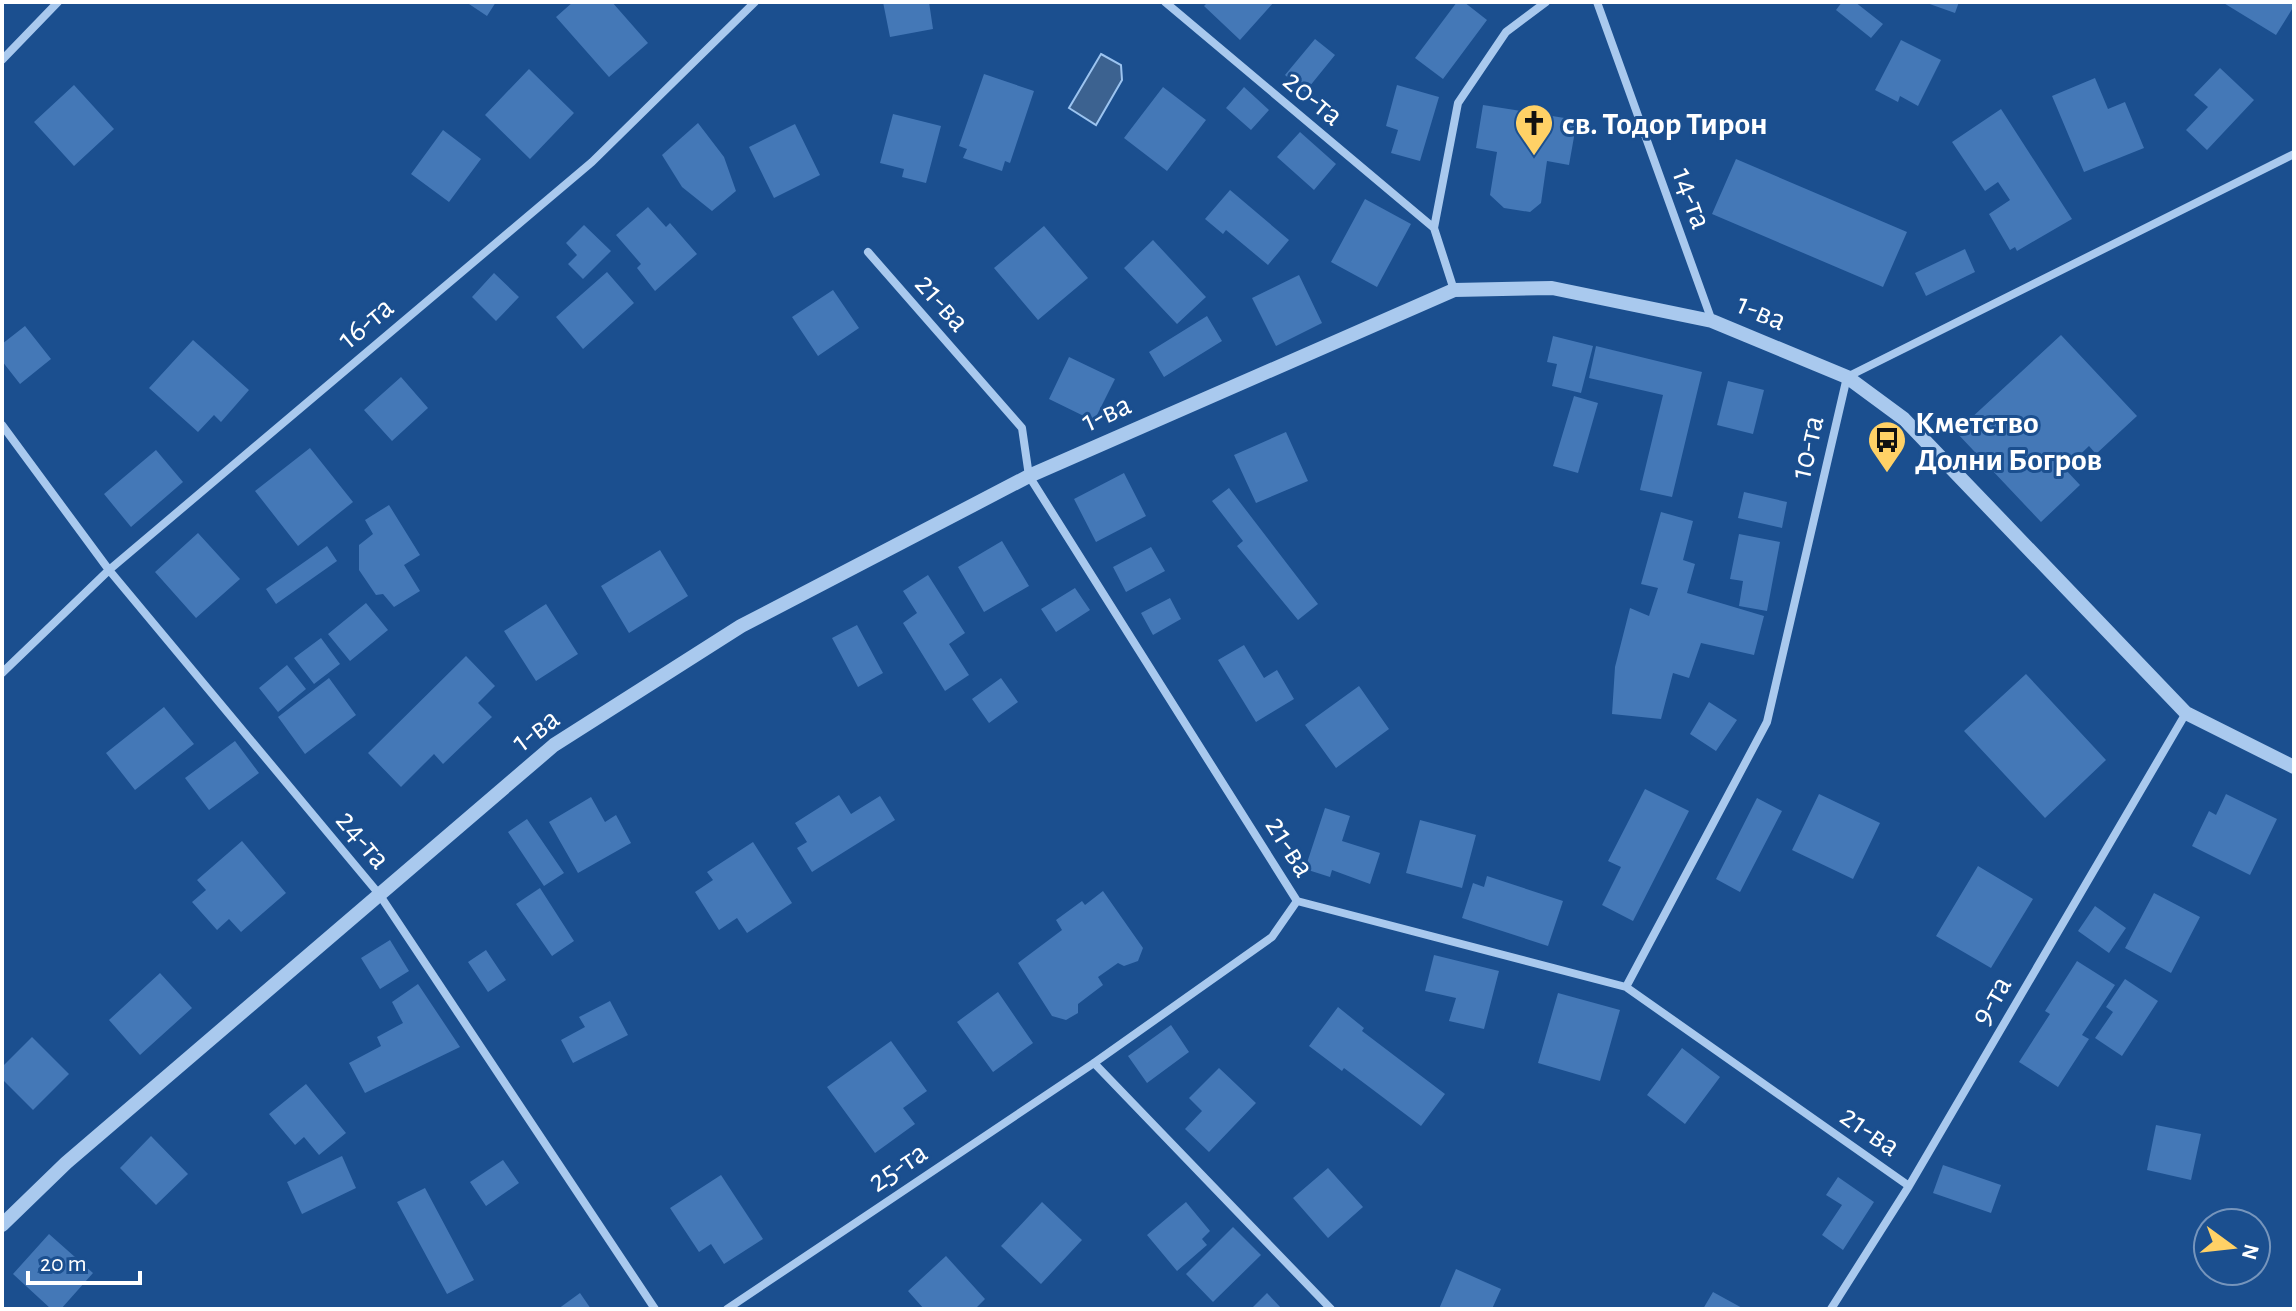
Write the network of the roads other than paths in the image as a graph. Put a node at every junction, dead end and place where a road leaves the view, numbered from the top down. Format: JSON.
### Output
{"nodes":[{"id":1,"x":58,"y":2,"type":"edge"},
{"id":2,"x":755,"y":2,"type":"edge"},
{"id":3,"x":1165,"y":2,"type":"edge"},
{"id":4,"x":1546,"y":2,"type":"edge"},
{"id":5,"x":1597,"y":2,"type":"edge"},
{"id":6,"x":2,"y":60,"type":"edge"},
{"id":7,"x":2294,"y":154,"type":"edge"},
{"id":8,"x":1434,"y":228,"type":"junction"},
{"id":9,"x":868,"y":252,"type":"dead end"},
{"id":10,"x":1454,"y":290,"type":"junction"},
{"id":11,"x":1712,"y":321,"type":"junction"},
{"id":12,"x":1847,"y":377,"type":"junction"},
{"id":13,"x":2,"y":425,"type":"edge"},
{"id":14,"x":1029,"y":476,"type":"junction"},
{"id":15,"x":109,"y":570,"type":"junction"},
{"id":16,"x":2,"y":673,"type":"edge"},
{"id":17,"x":2186,"y":713,"type":"junction"},
{"id":18,"x":2294,"y":767,"type":"edge"},
{"id":19,"x":379,"y":894,"type":"junction"},
{"id":20,"x":1297,"y":901,"type":"junction"},
{"id":21,"x":1626,"y":987,"type":"junction"},
{"id":22,"x":1094,"y":1063,"type":"junction"},
{"id":23,"x":1909,"y":1186,"type":"junction"},
{"id":24,"x":2,"y":1225,"type":"edge"},
{"id":25,"x":655,"y":1309,"type":"edge"},
{"id":26,"x":727,"y":1309,"type":"edge"},
{"id":27,"x":1331,"y":1309,"type":"edge"},
{"id":28,"x":1831,"y":1309,"type":"edge"}],
"edges":[{"from":1,"to":6,"type":"street"},
{"from":2,"to":15,"type":"street","name":"16-та"},
{"from":3,"to":8,"type":"street","name":"20-та"},
{"from":4,"to":8,"type":"street"},
{"from":5,"to":11,"type":"street","name":"14-та"},
{"from":7,"to":12,"type":"street","name":"10-та"},
{"from":8,"to":10,"type":"street"},
{"from":9,"to":14,"type":"street","name":"21-ва"},
{"from":10,"to":11,"type":"street","name":"1-ва"},
{"from":10,"to":14,"type":"street","name":"1-ва"},
{"from":11,"to":12,"type":"street","name":"1-ва"},
{"from":12,"to":17,"type":"street","name":"1-ва"},
{"from":12,"to":21,"type":"street","name":"10-та"},
{"from":13,"to":15,"type":"street","name":"24-та"},
{"from":14,"to":19,"type":"street","name":"1-ва"},
{"from":14,"to":20,"type":"street","name":"21-ва"},
{"from":15,"to":16,"type":"street","name":"16-та"},
{"from":15,"to":19,"type":"street","name":"24-та"},
{"from":17,"to":18,"type":"street","name":"1-ва"},
{"from":17,"to":23,"type":"street","name":"9-та"},
{"from":19,"to":24,"type":"street","name":"1-ва"},
{"from":19,"to":25,"type":"street","name":"24-та"},
{"from":20,"to":21,"type":"street","name":"21-ва"},
{"from":20,"to":22,"type":"street","name":"25-та"},
{"from":21,"to":23,"type":"street","name":"21-ва"},
{"from":22,"to":26,"type":"street","name":"25-та"},
{"from":22,"to":27,"type":"street"},
{"from":23,"to":28,"type":"street","name":"9-та"}]}
